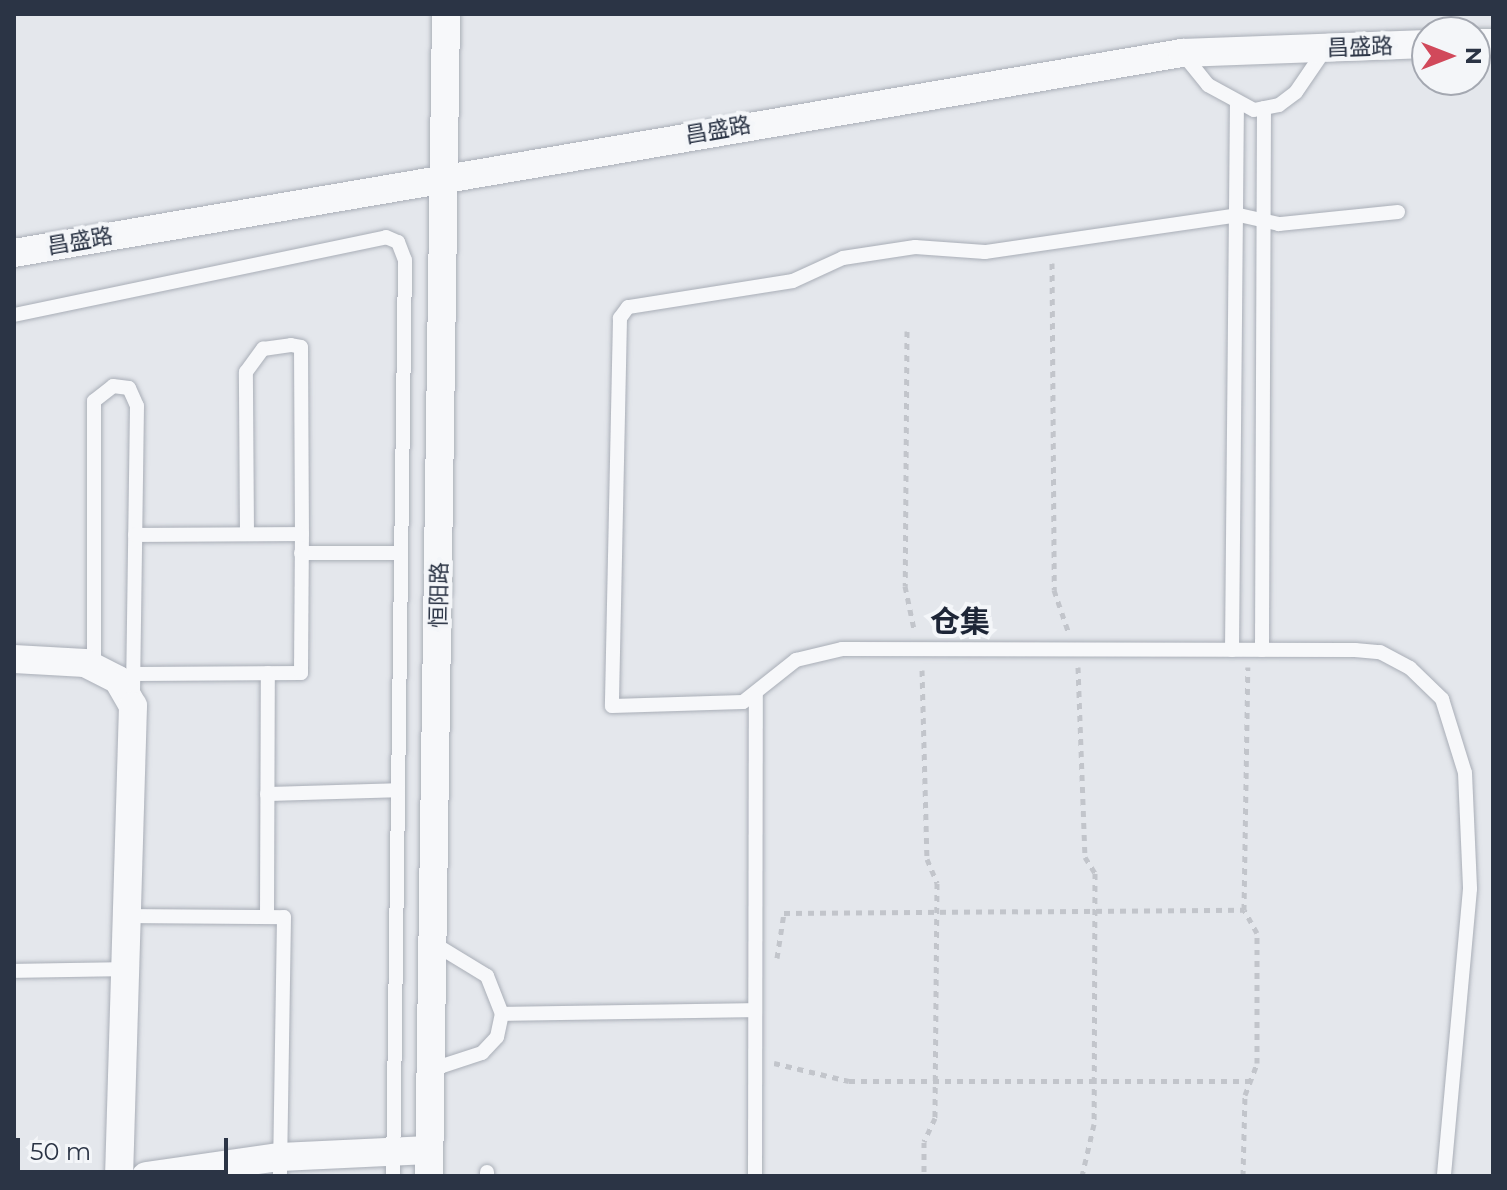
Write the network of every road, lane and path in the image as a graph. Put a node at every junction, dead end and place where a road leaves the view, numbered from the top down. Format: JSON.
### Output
{"nodes":[{"id":1,"x":446,"y":14,"type":"edge"},
{"id":2,"x":1411,"y":45,"type":"edge"},
{"id":3,"x":1326,"y":48,"type":"junction"},
{"id":4,"x":1182,"y":53,"type":"junction"},
{"id":5,"x":1237,"y":103,"type":"junction"},
{"id":6,"x":1264,"y":108,"type":"junction"},
{"id":7,"x":447,"y":176,"type":"junction"},
{"id":8,"x":1398,"y":212,"type":"dead end"},
{"id":9,"x":1236,"y":216,"type":"junction"},
{"id":10,"x":1264,"y":221,"type":"junction"},
{"id":11,"x":1052,"y":242,"type":"junction"},
{"id":12,"x":14,"y":253,"type":"edge"},
{"id":13,"x":14,"y":315,"type":"edge"},
{"id":14,"x":907,"y":331,"type":"dead end"},
{"id":15,"x":247,"y":534,"type":"junction"},
{"id":16,"x":302,"y":534,"type":"junction"},
{"id":17,"x":135,"y":535,"type":"junction"},
{"id":18,"x":301,"y":553,"type":"junction"},
{"id":19,"x":401,"y":553,"type":"junction"},
{"id":20,"x":918,"y":649,"type":"junction"},
{"id":21,"x":1075,"y":649,"type":"junction"},
{"id":22,"x":1232,"y":650,"type":"junction"},
{"id":23,"x":1255,"y":650,"type":"junction"},
{"id":24,"x":14,"y":659,"type":"edge"},
{"id":25,"x":94,"y":668,"type":"junction"},
{"id":26,"x":268,"y":673,"type":"junction"},
{"id":27,"x":133,"y":674,"type":"junction"},
{"id":28,"x":756,"y":695,"type":"junction"},
{"id":29,"x":133,"y":706,"type":"junction"},
{"id":30,"x":398,"y":790,"type":"junction"},
{"id":31,"x":267,"y":794,"type":"junction"},
{"id":32,"x":1244,"y":910,"type":"junction"},
{"id":33,"x":1095,"y":911,"type":"junction"},
{"id":34,"x":937,"y":912,"type":"junction"},
{"id":35,"x":127,"y":916,"type":"junction"},
{"id":36,"x":267,"y":916,"type":"junction"},
{"id":37,"x":433,"y":943,"type":"junction"},
{"id":38,"x":125,"y":969,"type":"junction"},
{"id":39,"x":755,"y":970,"type":"junction"},
{"id":40,"x":14,"y":971,"type":"edge"},
{"id":41,"x":755,"y":1010,"type":"junction"},
{"id":42,"x":502,"y":1014,"type":"junction"},
{"id":43,"x":755,"y":1055,"type":"junction"},
{"id":44,"x":430,"y":1070,"type":"junction"},
{"id":45,"x":936,"y":1081,"type":"junction"},
{"id":46,"x":1094,"y":1081,"type":"junction"},
{"id":47,"x":1250,"y":1081,"type":"junction"},
{"id":48,"x":429,"y":1163,"type":"edge"},
{"id":49,"x":393,"y":1164,"type":"edge"},
{"id":50,"x":280,"y":1166,"type":"edge"},
{"id":51,"x":119,"y":1176,"type":"edge"},
{"id":52,"x":146,"y":1176,"type":"edge"},
{"id":53,"x":755,"y":1176,"type":"edge"},
{"id":54,"x":924,"y":1176,"type":"edge"},
{"id":55,"x":1082,"y":1176,"type":"edge"},
{"id":56,"x":1243,"y":1176,"type":"edge"},
{"id":57,"x":1444,"y":1176,"type":"edge"}],
"edges":[{"from":1,"to":7,"type":"street","name":"恒阳路"},
{"from":2,"to":3,"type":"street","name":"昌盛路"},
{"from":3,"to":4,"type":"street","name":"昌盛路"},
{"from":3,"to":6,"type":"lane"},
{"from":4,"to":5,"type":"lane"},
{"from":4,"to":7,"type":"street","name":"昌盛路"},
{"from":5,"to":6,"type":"lane"},
{"from":5,"to":9,"type":"lane"},
{"from":6,"to":10,"type":"lane"},
{"from":7,"to":12,"type":"street","name":"昌盛路"},
{"from":7,"to":37,"type":"street","name":"恒阳路"},
{"from":8,"to":10,"type":"lane"},
{"from":9,"to":10,"type":"lane"},
{"from":9,"to":11,"type":"lane"},
{"from":9,"to":22,"type":"lane"},
{"from":10,"to":23,"type":"lane"},
{"from":11,"to":21,"type":"path"},
{"from":11,"to":28,"type":"lane"},
{"from":13,"to":19,"type":"lane"},
{"from":14,"to":20,"type":"path"},
{"from":15,"to":16,"type":"lane"},
{"from":15,"to":16,"type":"lane"},
{"from":15,"to":17,"type":"lane"},
{"from":16,"to":18,"type":"lane"},
{"from":17,"to":25,"type":"lane"},
{"from":17,"to":27,"type":"lane"},
{"from":18,"to":19,"type":"lane"},
{"from":18,"to":26,"type":"lane"},
{"from":19,"to":30,"type":"lane"},
{"from":20,"to":21,"type":"lane"},
{"from":20,"to":28,"type":"lane"},
{"from":20,"to":34,"type":"path"},
{"from":21,"to":22,"type":"lane"},
{"from":21,"to":33,"type":"path"},
{"from":22,"to":23,"type":"lane"},
{"from":23,"to":32,"type":"path"},
{"from":23,"to":57,"type":"lane"},
{"from":24,"to":25,"type":"street"},
{"from":25,"to":29,"type":"street"},
{"from":26,"to":27,"type":"lane"},
{"from":26,"to":31,"type":"lane"},
{"from":27,"to":29,"type":"lane"},
{"from":28,"to":39,"type":"lane"},
{"from":29,"to":35,"type":"street"},
{"from":30,"to":31,"type":"lane"},
{"from":30,"to":49,"type":"lane"},
{"from":31,"to":36,"type":"lane"},
{"from":32,"to":33,"type":"path"},
{"from":32,"to":47,"type":"path"},
{"from":33,"to":34,"type":"path"},
{"from":33,"to":46,"type":"path"},
{"from":34,"to":39,"type":"path"},
{"from":34,"to":45,"type":"path"},
{"from":35,"to":36,"type":"lane"},
{"from":35,"to":38,"type":"street"},
{"from":36,"to":50,"type":"lane"},
{"from":37,"to":42,"type":"lane"},
{"from":37,"to":44,"type":"street","name":"恒阳路"},
{"from":38,"to":40,"type":"lane"},
{"from":38,"to":51,"type":"street"},
{"from":39,"to":41,"type":"lane"},
{"from":41,"to":42,"type":"lane"},
{"from":41,"to":43,"type":"lane"},
{"from":42,"to":44,"type":"lane"},
{"from":43,"to":45,"type":"path"},
{"from":43,"to":53,"type":"lane"},
{"from":44,"to":48,"type":"street","name":"恒阳路"},
{"from":45,"to":46,"type":"path"},
{"from":45,"to":54,"type":"path"},
{"from":46,"to":47,"type":"path"},
{"from":46,"to":55,"type":"path"},
{"from":47,"to":56,"type":"path"},
{"from":48,"to":49,"type":"street"},
{"from":49,"to":50,"type":"street"},
{"from":50,"to":52,"type":"street"}]}
